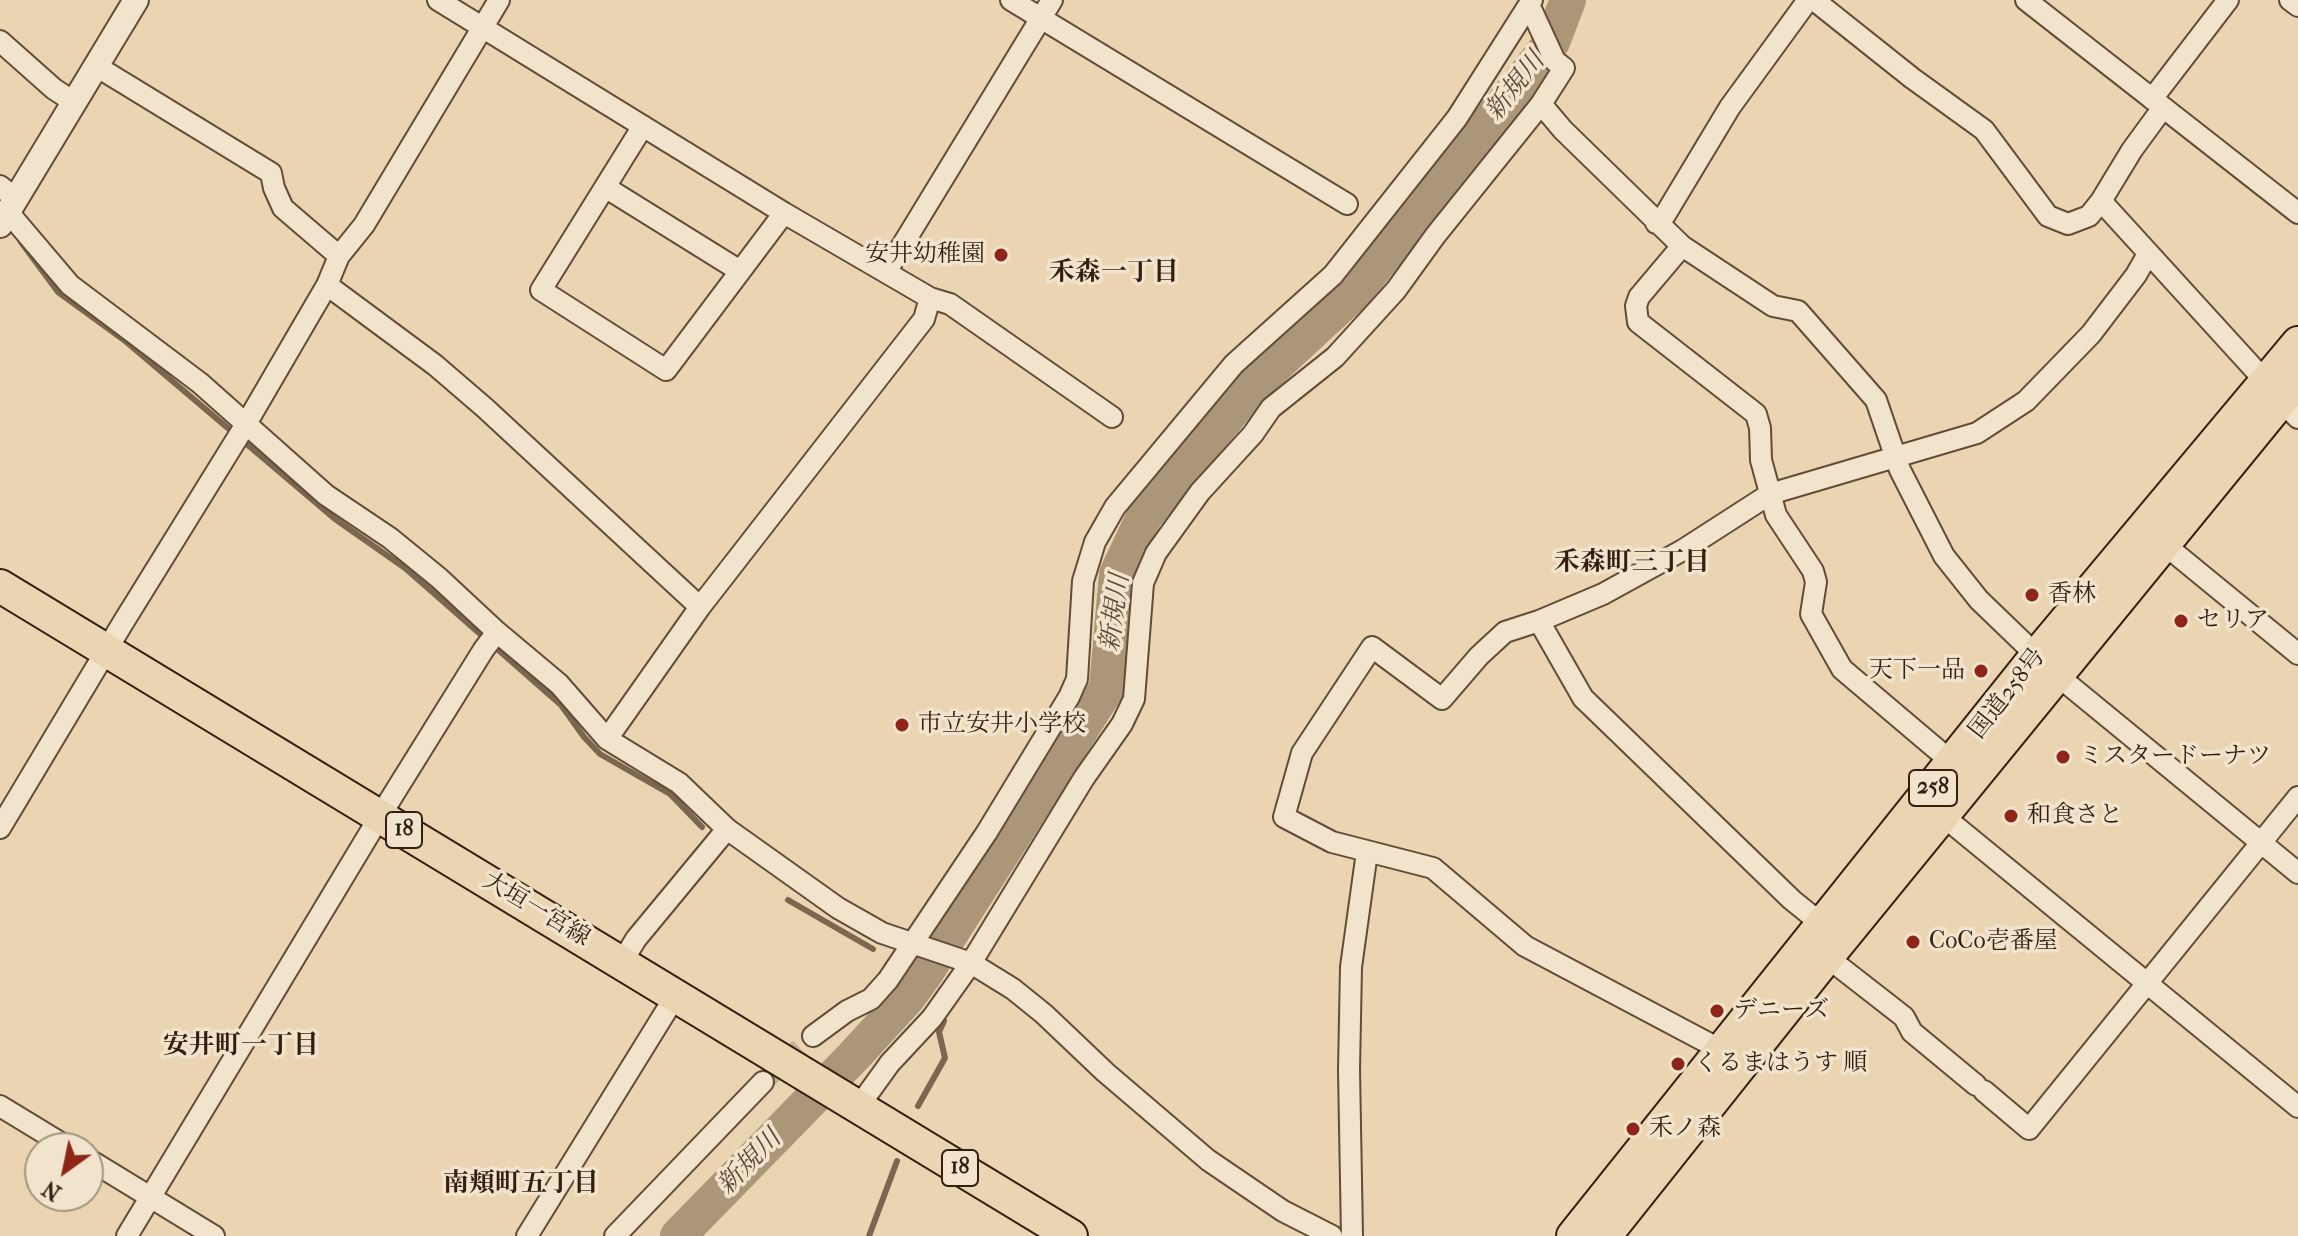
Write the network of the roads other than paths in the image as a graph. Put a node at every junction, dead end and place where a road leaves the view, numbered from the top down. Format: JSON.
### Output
{"nodes":[{"id":1,"x":136,"y":0,"type":"edge"},
{"id":2,"x":438,"y":0,"type":"edge"},
{"id":3,"x":499,"y":0,"type":"edge"},
{"id":4,"x":1011,"y":0,"type":"edge"},
{"id":5,"x":1808,"y":0,"type":"edge"},
{"id":6,"x":1814,"y":0,"type":"edge"},
{"id":7,"x":2026,"y":0,"type":"edge"},
{"id":8,"x":2228,"y":0,"type":"edge"},
{"id":9,"x":2290,"y":0,"type":"edge"},
{"id":10,"x":1531,"y":6,"type":"edge"},
{"id":11,"x":2298,"y":6,"type":"edge"},
{"id":12,"x":1046,"y":9,"type":"edge"},
{"id":13,"x":482,"y":27,"type":"junction"},
{"id":14,"x":0,"y":41,"type":"edge"},
{"id":15,"x":96,"y":66,"type":"junction"},
{"id":16,"x":74,"y":102,"type":"junction"},
{"id":17,"x":1541,"y":104,"type":"junction"},
{"id":18,"x":2157,"y":104,"type":"junction"},
{"id":19,"x":643,"y":126,"type":"junction"},
{"id":20,"x":605,"y":187,"type":"junction"},
{"id":21,"x":2101,"y":201,"type":"junction"},
{"id":22,"x":1347,"y":204,"type":"dead end"},
{"id":23,"x":6,"y":206,"type":"edge"},
{"id":24,"x":784,"y":213,"type":"junction"},
{"id":25,"x":2298,"y":213,"type":"edge"},
{"id":26,"x":1656,"y":223,"type":"junction"},
{"id":27,"x":1682,"y":246,"type":"junction"},
{"id":28,"x":2148,"y":254,"type":"junction"},
{"id":29,"x":339,"y":256,"type":"junction"},
{"id":30,"x":740,"y":271,"type":"junction"},
{"id":31,"x":886,"y":272,"type":"junction"},
{"id":32,"x":327,"y":285,"type":"junction"},
{"id":33,"x":930,"y":298,"type":"junction"},
{"id":34,"x":2298,"y":343,"type":"edge"},
{"id":35,"x":2286,"y":395,"type":"edge"},
{"id":36,"x":1112,"y":417,"type":"dead end"},
{"id":37,"x":241,"y":432,"type":"junction"},
{"id":38,"x":1894,"y":456,"type":"junction"},
{"id":39,"x":1770,"y":494,"type":"junction"},
{"id":40,"x":2165,"y":545,"type":"junction"},
{"id":41,"x":0,"y":586,"type":"edge"},
{"id":42,"x":700,"y":607,"type":"junction"},
{"id":43,"x":1539,"y":621,"type":"junction"},
{"id":44,"x":491,"y":640,"type":"junction"},
{"id":45,"x":106,"y":650,"type":"junction"},
{"id":46,"x":2298,"y":654,"type":"edge"},
{"id":47,"x":2048,"y":665,"type":"junction"},
{"id":48,"x":607,"y":739,"type":"junction"},
{"id":49,"x":1953,"y":763,"type":"junction"},
{"id":50,"x":2298,"y":797,"type":"edge"},
{"id":51,"x":380,"y":816,"type":"junction"},
{"id":52,"x":1943,"y":816,"type":"junction"},
{"id":53,"x":0,"y":828,"type":"edge"},
{"id":54,"x":727,"y":829,"type":"junction"},
{"id":55,"x":2261,"y":842,"type":"junction"},
{"id":56,"x":1367,"y":852,"type":"junction"},
{"id":57,"x":2298,"y":873,"type":"edge"},
{"id":58,"x":1823,"y":925,"type":"junction"},
{"id":59,"x":917,"y":944,"type":"junction"},
{"id":60,"x":1827,"y":957,"type":"junction"},
{"id":61,"x":968,"y":961,"type":"junction"},
{"id":62,"x":622,"y":962,"type":"junction"},
{"id":63,"x":2146,"y":983,"type":"junction"},
{"id":64,"x":676,"y":995,"type":"junction"},
{"id":65,"x":813,"y":1036,"type":"tunnel mouth"},
{"id":66,"x":1720,"y":1053,"type":"junction"},
{"id":67,"x":763,"y":1082,"type":"tunnel mouth"},
{"id":68,"x":853,"y":1103,"type":"junction"},
{"id":69,"x":0,"y":1106,"type":"edge"},
{"id":70,"x":2298,"y":1107,"type":"edge"},
{"id":71,"x":43,"y":1132,"type":"edge"},
{"id":72,"x":104,"y":1169,"type":"edge"},
{"id":73,"x":151,"y":1197,"type":"junction"},
{"id":74,"x":127,"y":1236,"type":"edge"},
{"id":75,"x":214,"y":1236,"type":"edge"},
{"id":76,"x":527,"y":1236,"type":"edge"},
{"id":77,"x":615,"y":1236,"type":"edge"},
{"id":78,"x":1071,"y":1236,"type":"edge"},
{"id":79,"x":1332,"y":1236,"type":"edge"},
{"id":80,"x":1352,"y":1236,"type":"edge"},
{"id":81,"x":1573,"y":1236,"type":"edge"},
{"id":82,"x":1605,"y":1236,"type":"edge"}],
"edges":[{"from":1,"to":15,"type":"street"},
{"from":2,"to":13,"type":"street"},
{"from":3,"to":13,"type":"street"},
{"from":4,"to":12,"type":"street"},
{"from":5,"to":26,"type":"street"},
{"from":6,"to":21,"type":"street"},
{"from":7,"to":18,"type":"street"},
{"from":8,"to":18,"type":"street"},
{"from":9,"to":11,"type":"street"},
{"from":10,"to":17,"type":"street"},
{"from":10,"to":59,"type":"street"},
{"from":12,"to":22,"type":"street"},
{"from":12,"to":31,"type":"street"},
{"from":13,"to":19,"type":"street"},
{"from":13,"to":29,"type":"street"},
{"from":14,"to":16,"type":"street"},
{"from":15,"to":16,"type":"street"},
{"from":15,"to":29,"type":"street"},
{"from":16,"to":23,"type":"street"},
{"from":17,"to":26,"type":"street"},
{"from":17,"to":61,"type":"street"},
{"from":18,"to":21,"type":"street"},
{"from":18,"to":25,"type":"street"},
{"from":19,"to":20,"type":"street"},
{"from":19,"to":24,"type":"street"},
{"from":20,"to":30,"type":"street"},
{"from":20,"to":30,"type":"street"},
{"from":21,"to":28,"type":"street"},
{"from":23,"to":37,"type":"street"},
{"from":24,"to":30,"type":"street"},
{"from":24,"to":31,"type":"street"},
{"from":26,"to":27,"type":"street"},
{"from":27,"to":38,"type":"street"},
{"from":27,"to":39,"type":"street"},
{"from":28,"to":35,"type":"street"},
{"from":28,"to":38,"type":"street"},
{"from":29,"to":32,"type":"street"},
{"from":31,"to":33,"type":"street"},
{"from":32,"to":37,"type":"street"},
{"from":32,"to":42,"type":"street"},
{"from":33,"to":36,"type":"street"},
{"from":33,"to":42,"type":"street"},
{"from":34,"to":35,"type":"main road","name":"国道258号","number":"258"},
{"from":35,"to":40,"type":"main road","name":"国道258号","number":"258"},
{"from":35,"to":47,"type":"main road","name":"国道258号","number":"258"},
{"from":37,"to":44,"type":"street"},
{"from":37,"to":45,"type":"street"},
{"from":38,"to":39,"type":"street"},
{"from":38,"to":47,"type":"street"},
{"from":39,"to":43,"type":"street"},
{"from":39,"to":49,"type":"street"},
{"from":40,"to":46,"type":"street"},
{"from":40,"to":47,"type":"main road","name":"国道258号","number":"258"},
{"from":41,"to":45,"type":"main road","name":"大垣一宮線","number":"18"},
{"from":42,"to":48,"type":"street"},
{"from":43,"to":56,"type":"street"},
{"from":43,"to":58,"type":"street"},
{"from":44,"to":48,"type":"street"},
{"from":44,"to":51,"type":"street"},
{"from":45,"to":51,"type":"main road","name":"大垣一宮線","number":"18"},
{"from":45,"to":53,"type":"street"},
{"from":47,"to":49,"type":"main road","name":"国道258号","number":"258"},
{"from":47,"to":52,"type":"main road","name":"国道258号","number":"258"},
{"from":47,"to":55,"type":"street"},
{"from":48,"to":54,"type":"street"},
{"from":49,"to":58,"type":"main road","name":"国道258号","number":"258"},
{"from":50,"to":55,"type":"street"},
{"from":51,"to":62,"type":"main road","name":"大垣一宮線","number":"18"},
{"from":51,"to":73,"type":"street"},
{"from":52,"to":60,"type":"main road","name":"国道258号","number":"258"},
{"from":52,"to":63,"type":"street"},
{"from":54,"to":59,"type":"street"},
{"from":54,"to":62,"type":"street"},
{"from":55,"to":57,"type":"street"},
{"from":55,"to":63,"type":"street"},
{"from":56,"to":66,"type":"street"},
{"from":56,"to":80,"type":"street"},
{"from":58,"to":66,"type":"main road","name":"国道258号","number":"258"},
{"from":59,"to":61,"type":"street"},
{"from":59,"to":65,"type":"street"},
{"from":60,"to":63,"type":"street"},
{"from":60,"to":82,"type":"main road","name":"国道258号","number":"258"},
{"from":61,"to":68,"type":"street"},
{"from":61,"to":79,"type":"street"},
{"from":62,"to":64,"type":"main road","name":"大垣一宮線","number":"18"},
{"from":63,"to":70,"type":"street"},
{"from":64,"to":68,"type":"main road","name":"大垣一宮線","number":"18"},
{"from":64,"to":76,"type":"street"},
{"from":66,"to":81,"type":"main road","name":"国道258号","number":"258"},
{"from":67,"to":77,"type":"street"},
{"from":68,"to":78,"type":"main road","name":"大垣一宮線","number":"18"},
{"from":69,"to":71,"type":"street"},
{"from":72,"to":73,"type":"street"},
{"from":73,"to":74,"type":"street"},
{"from":73,"to":75,"type":"street"}]}
